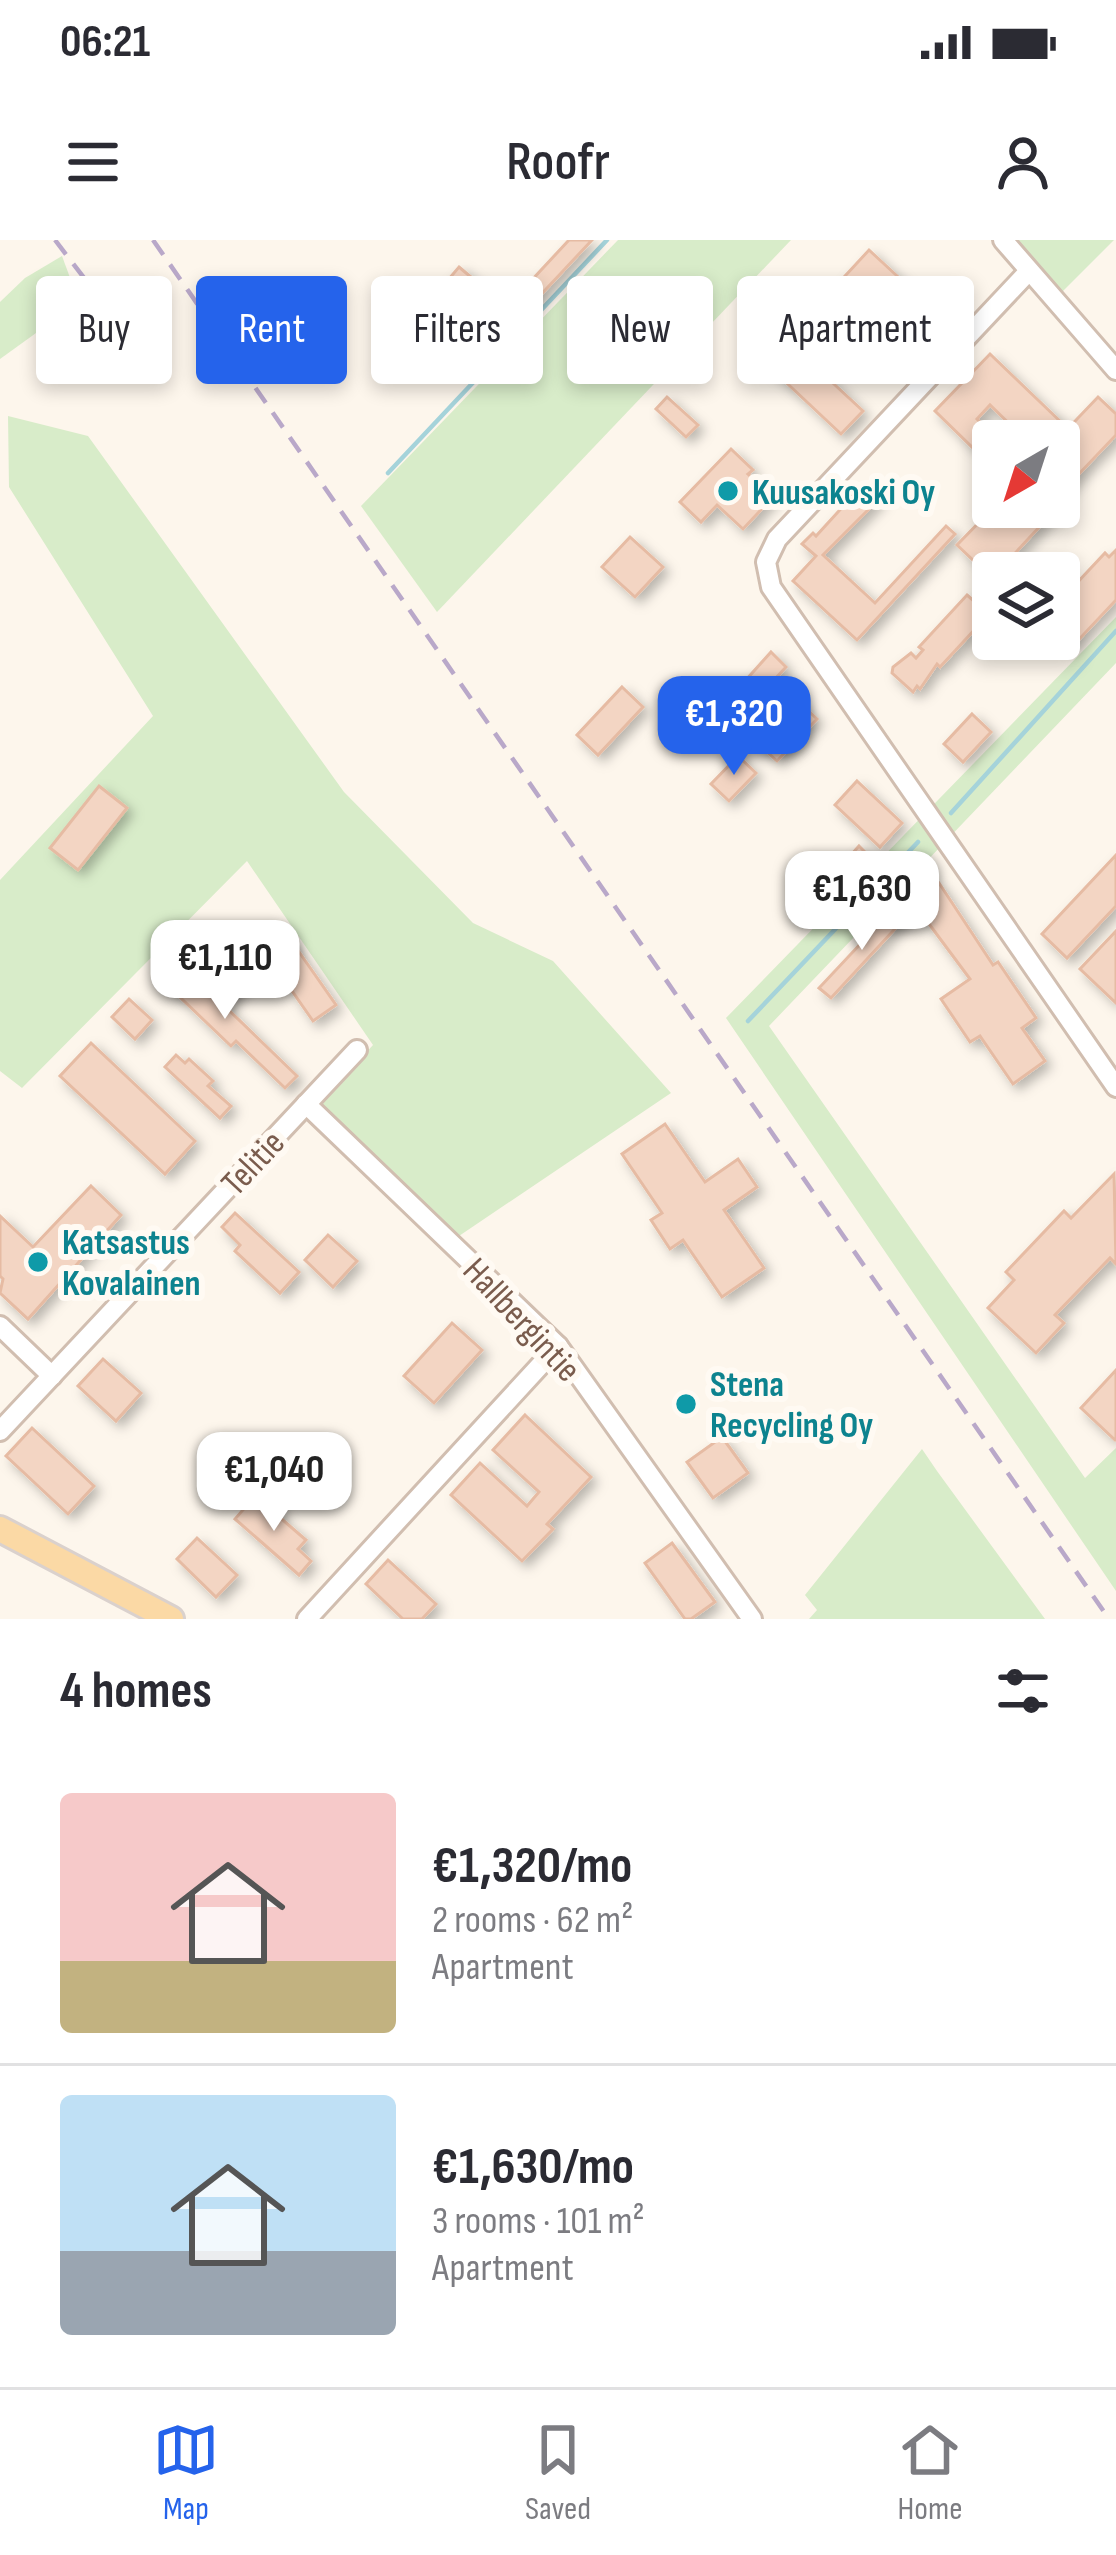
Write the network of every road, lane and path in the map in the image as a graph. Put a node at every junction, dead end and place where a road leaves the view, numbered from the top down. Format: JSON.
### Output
{"nodes":[{"id":1,"x":1003,"y":240,"type":"edge"},
{"id":2,"x":1029,"y":272,"type":"junction"},
{"id":3,"x":1116,"y":370,"type":"edge"},
{"id":4,"x":357,"y":1050,"type":"dead end"},
{"id":5,"x":1116,"y":1087,"type":"edge"},
{"id":6,"x":306,"y":1104,"type":"junction"},
{"id":7,"x":0,"y":1326,"type":"edge"},
{"id":8,"x":558,"y":1346,"type":"junction"},
{"id":9,"x":52,"y":1376,"type":"junction"},
{"id":10,"x":0,"y":1431,"type":"edge"},
{"id":11,"x":0,"y":1529,"type":"edge"},
{"id":12,"x":171,"y":1619,"type":"edge"},
{"id":13,"x":307,"y":1619,"type":"edge"},
{"id":14,"x":752,"y":1619,"type":"edge"}],
"edges":[{"from":1,"to":2,"type":"street"},
{"from":2,"to":3,"type":"street"},
{"from":2,"to":5,"type":"street"},
{"from":4,"to":6,"type":"street","name":"Telitie"},
{"from":6,"to":8,"type":"street","name":"Hallbergintie"},
{"from":6,"to":9,"type":"street","name":"Telitie"},
{"from":7,"to":9,"type":"street"},
{"from":8,"to":13,"type":"street"},
{"from":8,"to":14,"type":"street","name":"Hallbergintie"},
{"from":9,"to":10,"type":"street","name":"Telitie"},
{"from":11,"to":12,"type":"main road"}]}
